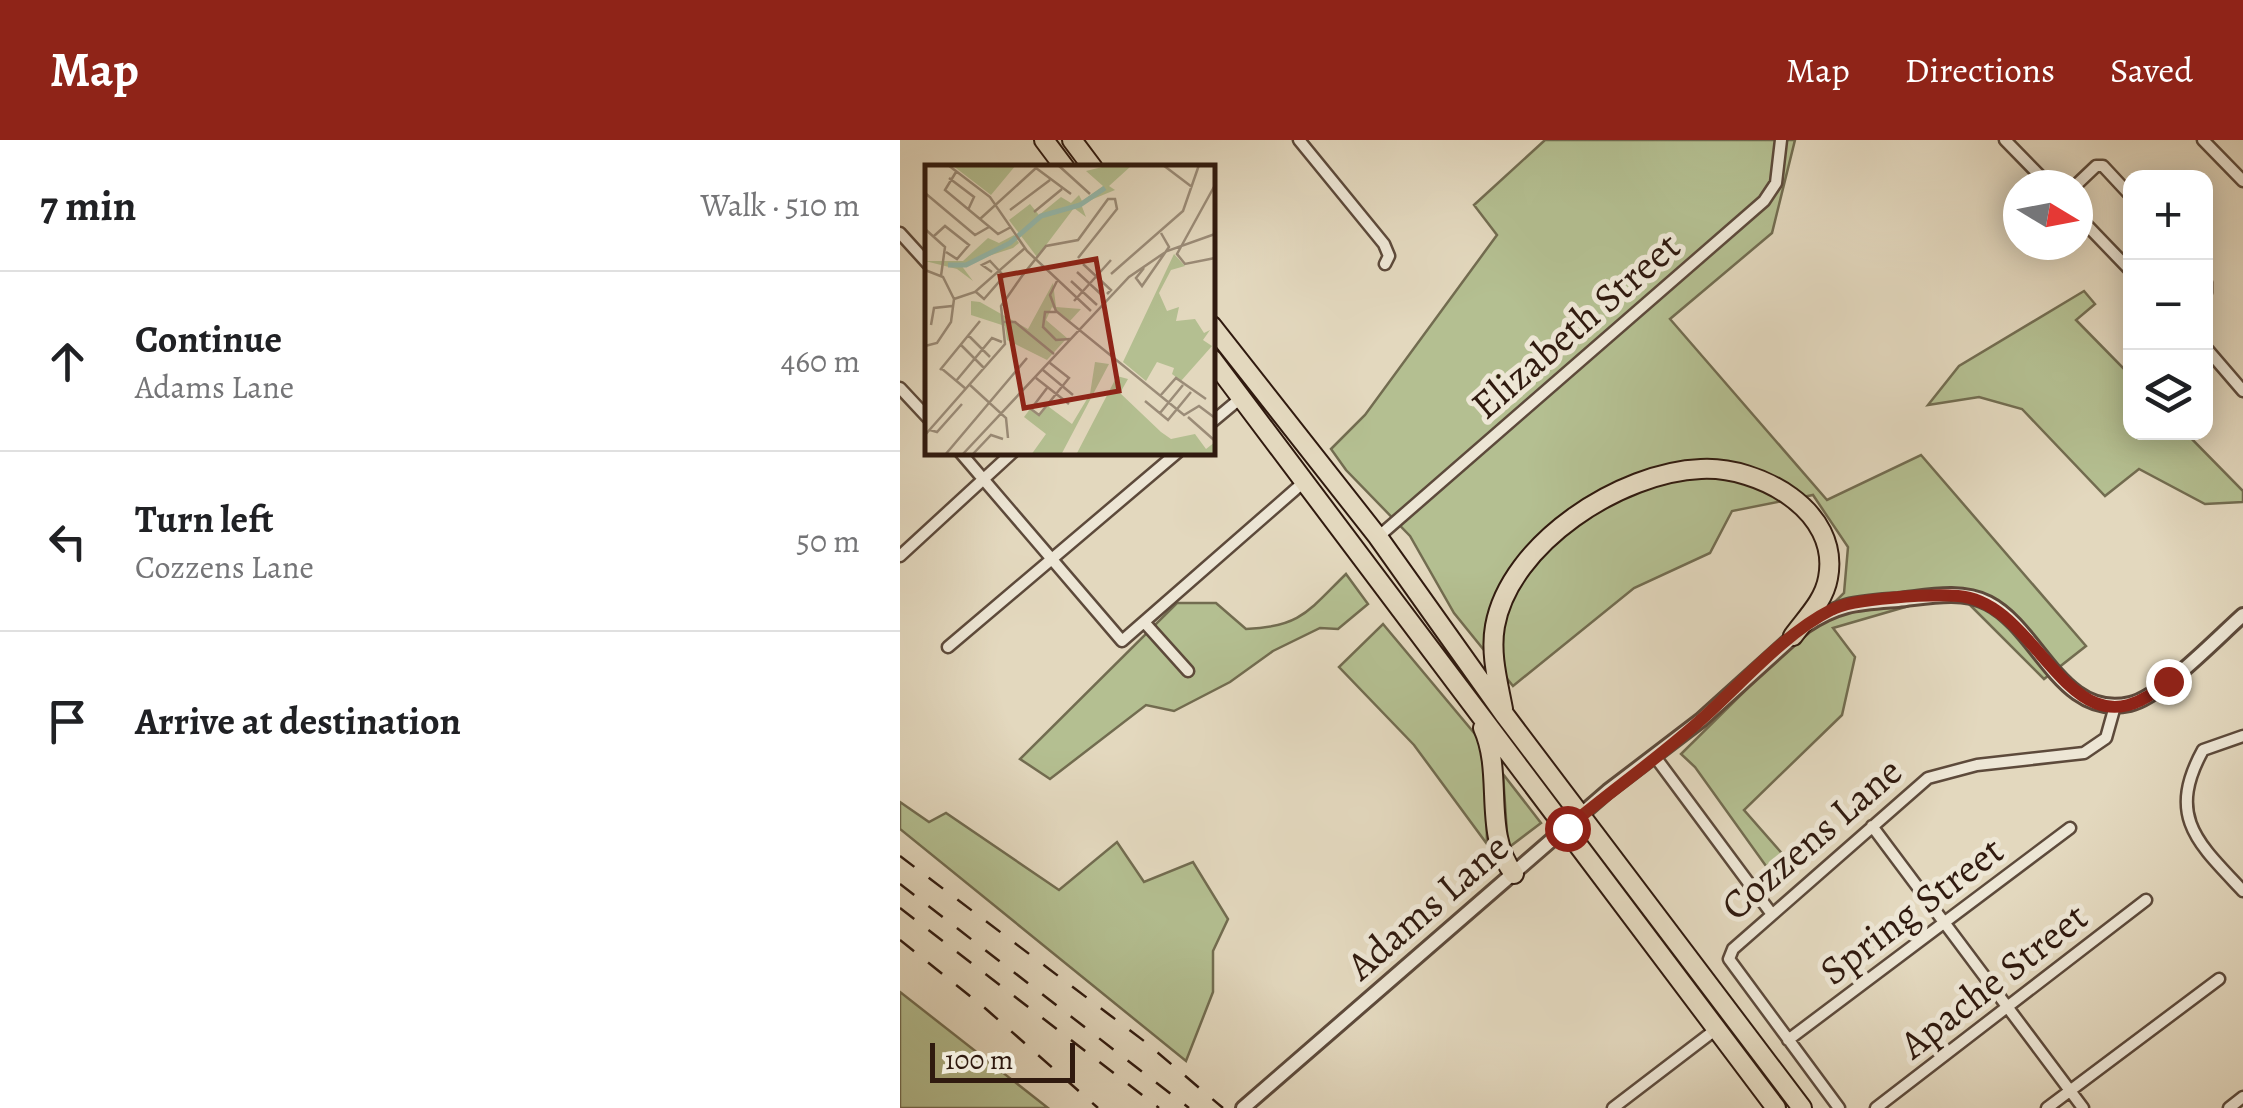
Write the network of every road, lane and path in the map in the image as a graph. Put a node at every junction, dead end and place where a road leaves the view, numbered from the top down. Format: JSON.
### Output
{"nodes":[{"id":1,"x":1044,"y":140,"type":"edge"},
{"id":2,"x":1072,"y":140,"type":"edge"},
{"id":3,"x":1299,"y":140,"type":"edge"},
{"id":4,"x":1781,"y":140,"type":"edge"},
{"id":5,"x":2005,"y":140,"type":"edge"},
{"id":6,"x":2203,"y":140,"type":"edge"},
{"id":7,"x":1063,"y":165,"type":"edge"},
{"id":8,"x":1090,"y":165,"type":"edge"},
{"id":9,"x":2034,"y":170,"type":"edge"},
{"id":10,"x":2091,"y":170,"type":"edge"},
{"id":11,"x":2243,"y":181,"type":"edge"},
{"id":12,"x":2123,"y":187,"type":"edge"},
{"id":13,"x":2093,"y":232,"type":"edge"},
{"id":14,"x":900,"y":233,"type":"edge"},
{"id":15,"x":925,"y":261,"type":"edge"},
{"id":16,"x":2123,"y":263,"type":"edge"},
{"id":17,"x":1385,"y":264,"type":"dead end"},
{"id":18,"x":1215,"y":330,"type":"edge"},
{"id":19,"x":2208,"y":350,"type":"edge"},
{"id":20,"x":1215,"y":363,"type":"edge"},
{"id":21,"x":900,"y":388,"type":"edge"},
{"id":22,"x":2243,"y":391,"type":"edge"},
{"id":23,"x":1242,"y":397,"type":"junction"},
{"id":24,"x":925,"y":415,"type":"edge"},
{"id":25,"x":1215,"y":420,"type":"edge"},
{"id":26,"x":963,"y":455,"type":"edge"},
{"id":27,"x":1010,"y":455,"type":"edge"},
{"id":28,"x":1175,"y":455,"type":"edge"},
{"id":29,"x":984,"y":478,"type":"junction"},
{"id":30,"x":1305,"y":481,"type":"junction"},
{"id":31,"x":1378,"y":538,"type":"junction"},
{"id":32,"x":900,"y":556,"type":"edge"},
{"id":33,"x":1054,"y":560,"type":"junction"},
{"id":34,"x":2243,"y":615,"type":"edge"},
{"id":35,"x":1144,"y":622,"type":"junction"},
{"id":36,"x":1793,"y":636,"type":"junction"},
{"id":37,"x":948,"y":647,"type":"dead end"},
{"id":38,"x":1188,"y":672,"type":"dead end"},
{"id":39,"x":1470,"y":700,"type":"junction"},
{"id":40,"x":2115,"y":706,"type":"junction"},
{"id":41,"x":1504,"y":714,"type":"junction"},
{"id":42,"x":2243,"y":736,"type":"edge"},
{"id":43,"x":1656,"y":758,"type":"junction"},
{"id":44,"x":1574,"y":822,"type":"junction"},
{"id":45,"x":1872,"y":826,"type":"junction"},
{"id":46,"x":2070,"y":828,"type":"dead end"},
{"id":47,"x":1514,"y":874,"type":"junction"},
{"id":48,"x":2243,"y":891,"type":"edge"},
{"id":49,"x":2146,"y":900,"type":"dead end"},
{"id":50,"x":1771,"y":913,"type":"junction"},
{"id":51,"x":1945,"y":922,"type":"junction"},
{"id":52,"x":2219,"y":980,"type":"dead end"},
{"id":53,"x":2008,"y":1007,"type":"junction"},
{"id":54,"x":1715,"y":1030,"type":"junction"},
{"id":55,"x":1788,"y":1040,"type":"junction"},
{"id":56,"x":2070,"y":1090,"type":"junction"},
{"id":57,"x":2243,"y":1097,"type":"edge"},
{"id":58,"x":1244,"y":1108,"type":"edge"},
{"id":59,"x":1613,"y":1108,"type":"edge"},
{"id":60,"x":1776,"y":1108,"type":"edge"},
{"id":61,"x":1802,"y":1108,"type":"edge"},
{"id":62,"x":1839,"y":1108,"type":"edge"},
{"id":63,"x":1876,"y":1108,"type":"edge"},
{"id":64,"x":2047,"y":1108,"type":"edge"},
{"id":65,"x":2083,"y":1108,"type":"edge"},
{"id":66,"x":2229,"y":1108,"type":"edge"}],
"edges":[{"from":1,"to":7,"type":"highway"},
{"from":2,"to":8,"type":"highway"},
{"from":3,"to":17,"type":"street"},
{"from":4,"to":31,"type":"street","name":"Elizabeth Street"},
{"from":5,"to":9,"type":"street"},
{"from":6,"to":11,"type":"street"},
{"from":10,"to":12,"type":"street"},
{"from":13,"to":16,"type":"street"},
{"from":14,"to":15,"type":"street"},
{"from":18,"to":31,"type":"highway"},
{"from":19,"to":22,"type":"street"},
{"from":20,"to":23,"type":"highway"},
{"from":21,"to":24,"type":"street"},
{"from":23,"to":25,"type":"street"},
{"from":23,"to":30,"type":"highway"},
{"from":26,"to":29,"type":"street"},
{"from":27,"to":29,"type":"street"},
{"from":28,"to":33,"type":"street"},
{"from":29,"to":32,"type":"street"},
{"from":29,"to":33,"type":"street"},
{"from":30,"to":35,"type":"street"},
{"from":30,"to":39,"type":"highway"},
{"from":31,"to":41,"type":"highway"},
{"from":33,"to":35,"type":"street"},
{"from":33,"to":37,"type":"street"},
{"from":34,"to":40,"type":"street"},
{"from":35,"to":38,"type":"street"},
{"from":36,"to":40,"type":"street","name":"Adams Lane"},
{"from":36,"to":41,"type":"highway"},
{"from":36,"to":43,"type":"street","name":"Adams Lane"},
{"from":39,"to":44,"type":"highway"},
{"from":39,"to":47,"type":"highway"},
{"from":40,"to":45,"type":"street","name":"Cozzens Lane"},
{"from":41,"to":44,"type":"highway"},
{"from":42,"to":48,"type":"street"},
{"from":43,"to":44,"type":"street","name":"Adams Lane"},
{"from":43,"to":50,"type":"street"},
{"from":44,"to":47,"type":"street","name":"Adams Lane"},
{"from":44,"to":54,"type":"highway"},
{"from":44,"to":61,"type":"highway"},
{"from":45,"to":50,"type":"street","name":"Cozzens Lane"},
{"from":45,"to":51,"type":"street"},
{"from":46,"to":51,"type":"street","name":"Spring Street"},
{"from":47,"to":58,"type":"street","name":"Adams Lane"},
{"from":49,"to":53,"type":"street","name":"Apache Street"},
{"from":50,"to":55,"type":"street","name":"Cozzens Lane"},
{"from":51,"to":53,"type":"street"},
{"from":51,"to":55,"type":"street","name":"Spring Street"},
{"from":52,"to":56,"type":"street"},
{"from":53,"to":56,"type":"street"},
{"from":53,"to":63,"type":"street","name":"Apache Street"},
{"from":54,"to":59,"type":"street"},
{"from":54,"to":60,"type":"highway"},
{"from":55,"to":62,"type":"street","name":"Cozzens Lane"},
{"from":56,"to":64,"type":"street"},
{"from":56,"to":65,"type":"street"},
{"from":57,"to":66,"type":"street"}]}
